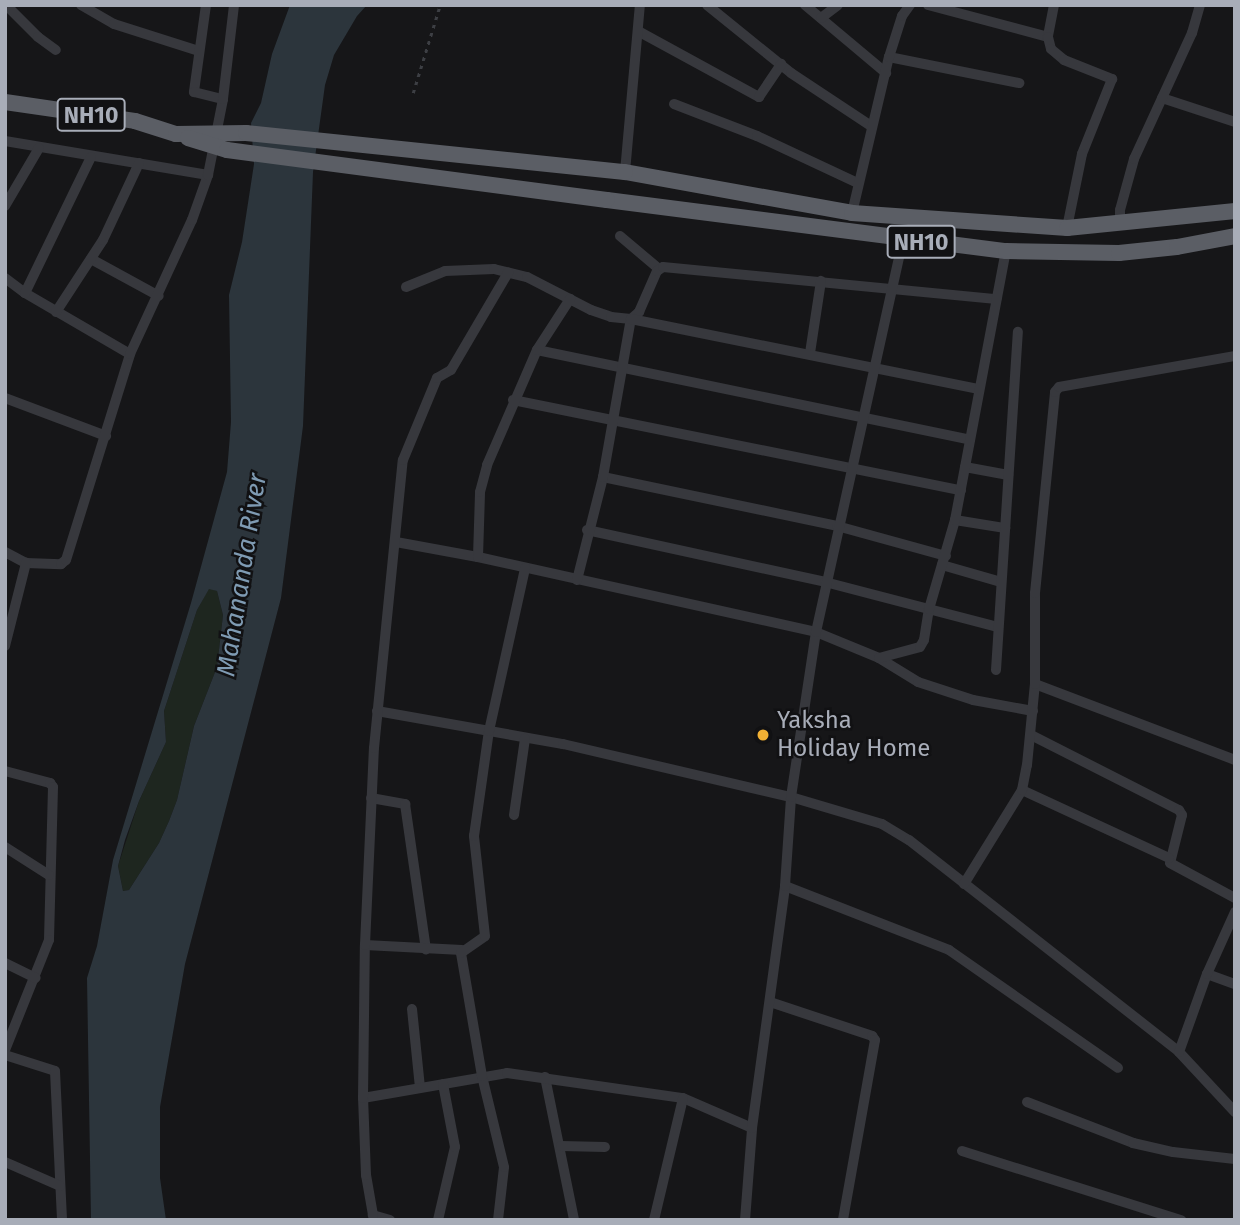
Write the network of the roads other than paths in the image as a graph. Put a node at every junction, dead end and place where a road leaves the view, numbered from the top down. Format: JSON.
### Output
{"nodes":[{"id":1,"x":6,"y":5,"type":"edge"},
{"id":2,"x":81,"y":5,"type":"edge"},
{"id":3,"x":206,"y":5,"type":"edge"},
{"id":4,"x":234,"y":5,"type":"edge"},
{"id":5,"x":640,"y":5,"type":"edge"},
{"id":6,"x":707,"y":5,"type":"edge"},
{"id":7,"x":805,"y":5,"type":"edge"},
{"id":8,"x":838,"y":5,"type":"edge"},
{"id":9,"x":910,"y":5,"type":"edge"},
{"id":10,"x":928,"y":5,"type":"edge"},
{"id":11,"x":1054,"y":5,"type":"edge"},
{"id":12,"x":1200,"y":5,"type":"edge"},
{"id":13,"x":821,"y":18,"type":"junction"},
{"id":14,"x":638,"y":31,"type":"junction"},
{"id":15,"x":1048,"y":37,"type":"junction"},
{"id":16,"x":56,"y":50,"type":"dead end"},
{"id":17,"x":199,"y":51,"type":"junction"},
{"id":18,"x":889,"y":57,"type":"junction"},
{"id":19,"x":781,"y":64,"type":"junction"},
{"id":20,"x":886,"y":73,"type":"junction"},
{"id":21,"x":1019,"y":83,"type":"dead end"},
{"id":22,"x":1162,"y":98,"type":"junction"},
{"id":23,"x":223,"y":99,"type":"junction"},
{"id":24,"x":5,"y":102,"type":"edge"},
{"id":25,"x":674,"y":104,"type":"dead end"},
{"id":26,"x":1235,"y":122,"type":"edge"},
{"id":27,"x":871,"y":126,"type":"junction"},
{"id":28,"x":176,"y":134,"type":"junction"},
{"id":29,"x":5,"y":141,"type":"edge"},
{"id":30,"x":39,"y":148,"type":"junction"},
{"id":31,"x":91,"y":157,"type":"junction"},
{"id":32,"x":139,"y":163,"type":"junction"},
{"id":33,"x":625,"y":172,"type":"junction"},
{"id":34,"x":208,"y":174,"type":"junction"},
{"id":35,"x":858,"y":183,"type":"junction"},
{"id":36,"x":5,"y":206,"type":"edge"},
{"id":37,"x":1235,"y":211,"type":"edge"},
{"id":38,"x":852,"y":212,"type":"junction"},
{"id":39,"x":1120,"y":225,"type":"junction"},
{"id":40,"x":1067,"y":228,"type":"junction"},
{"id":41,"x":620,"y":236,"type":"dead end"},
{"id":42,"x":1235,"y":236,"type":"edge"},
{"id":43,"x":903,"y":239,"type":"junction"},
{"id":44,"x":1006,"y":251,"type":"junction"},
{"id":45,"x":91,"y":259,"type":"junction"},
{"id":46,"x":659,"y":269,"type":"junction"},
{"id":47,"x":508,"y":273,"type":"junction"},
{"id":48,"x":5,"y":278,"type":"edge"},
{"id":49,"x":821,"y":281,"type":"junction"},
{"id":50,"x":890,"y":287,"type":"junction"},
{"id":51,"x":406,"y":288,"type":"dead end"},
{"id":52,"x":24,"y":293,"type":"junction"},
{"id":53,"x":159,"y":296,"type":"junction"},
{"id":54,"x":570,"y":299,"type":"junction"},
{"id":55,"x":996,"y":299,"type":"junction"},
{"id":56,"x":56,"y":312,"type":"junction"},
{"id":57,"x":631,"y":319,"type":"junction"},
{"id":58,"x":1018,"y":332,"type":"dead end"},
{"id":59,"x":537,"y":349,"type":"junction"},
{"id":60,"x":130,"y":354,"type":"junction"},
{"id":61,"x":810,"y":354,"type":"junction"},
{"id":62,"x":1235,"y":356,"type":"edge"},
{"id":63,"x":621,"y":366,"type":"junction"},
{"id":64,"x":873,"y":367,"type":"junction"},
{"id":65,"x":979,"y":389,"type":"junction"},
{"id":66,"x":5,"y":398,"type":"edge"},
{"id":67,"x":513,"y":400,"type":"junction"},
{"id":68,"x":863,"y":417,"type":"junction"},
{"id":69,"x":612,"y":419,"type":"junction"},
{"id":70,"x":106,"y":436,"type":"junction"},
{"id":71,"x":970,"y":440,"type":"junction"},
{"id":72,"x":853,"y":466,"type":"junction"},
{"id":73,"x":965,"y":467,"type":"junction"},
{"id":74,"x":1009,"y":475,"type":"junction"},
{"id":75,"x":603,"y":477,"type":"junction"},
{"id":76,"x":961,"y":489,"type":"junction"},
{"id":77,"x":955,"y":520,"type":"junction"},
{"id":78,"x":837,"y":526,"type":"junction"},
{"id":79,"x":1005,"y":527,"type":"junction"},
{"id":80,"x":587,"y":530,"type":"junction"},
{"id":81,"x":396,"y":542,"type":"junction"},
{"id":82,"x":5,"y":552,"type":"edge"},
{"id":83,"x":478,"y":557,"type":"junction"},
{"id":84,"x":944,"y":560,"type":"junction"},
{"id":85,"x":26,"y":563,"type":"junction"},
{"id":86,"x":525,"y":568,"type":"junction"},
{"id":87,"x":577,"y":580,"type":"junction"},
{"id":88,"x":825,"y":582,"type":"junction"},
{"id":89,"x":1001,"y":582,"type":"junction"},
{"id":90,"x":929,"y":609,"type":"junction"},
{"id":91,"x":998,"y":627,"type":"junction"},
{"id":92,"x":816,"y":632,"type":"junction"},
{"id":93,"x":7,"y":633,"type":"edge"},
{"id":94,"x":5,"y":646,"type":"edge"},
{"id":95,"x":878,"y":658,"type":"junction"},
{"id":96,"x":996,"y":670,"type":"dead end"},
{"id":97,"x":1035,"y":684,"type":"junction"},
{"id":98,"x":377,"y":711,"type":"junction"},
{"id":99,"x":1033,"y":711,"type":"junction"},
{"id":100,"x":489,"y":731,"type":"junction"},
{"id":101,"x":1031,"y":735,"type":"junction"},
{"id":102,"x":526,"y":739,"type":"junction"},
{"id":103,"x":1235,"y":760,"type":"edge"},
{"id":104,"x":5,"y":771,"type":"edge"},
{"id":105,"x":1022,"y":790,"type":"junction"},
{"id":106,"x":790,"y":797,"type":"junction"},
{"id":107,"x":371,"y":798,"type":"junction"},
{"id":108,"x":514,"y":815,"type":"dead end"},
{"id":109,"x":5,"y":847,"type":"edge"},
{"id":110,"x":1169,"y":858,"type":"junction"},
{"id":111,"x":49,"y":875,"type":"junction"},
{"id":112,"x":964,"y":884,"type":"junction"},
{"id":113,"x":785,"y":886,"type":"junction"},
{"id":114,"x":1235,"y":898,"type":"edge"},
{"id":115,"x":1235,"y":912,"type":"edge"},
{"id":116,"x":365,"y":945,"type":"junction"},
{"id":117,"x":426,"y":949,"type":"junction"},
{"id":118,"x":463,"y":950,"type":"junction"},
{"id":119,"x":5,"y":963,"type":"edge"},
{"id":120,"x":1208,"y":974,"type":"junction"},
{"id":121,"x":36,"y":978,"type":"junction"},
{"id":122,"x":1235,"y":984,"type":"edge"},
{"id":123,"x":770,"y":1002,"type":"junction"},
{"id":124,"x":412,"y":1009,"type":"dead end"},
{"id":125,"x":5,"y":1050,"type":"edge"},
{"id":126,"x":1179,"y":1052,"type":"junction"},
{"id":127,"x":5,"y":1055,"type":"edge"},
{"id":128,"x":1118,"y":1069,"type":"dead end"},
{"id":129,"x":482,"y":1076,"type":"junction"},
{"id":130,"x":545,"y":1077,"type":"junction"},
{"id":131,"x":443,"y":1084,"type":"junction"},
{"id":132,"x":420,"y":1088,"type":"junction"},
{"id":133,"x":363,"y":1098,"type":"junction"},
{"id":134,"x":683,"y":1098,"type":"junction"},
{"id":135,"x":1027,"y":1102,"type":"dead end"},
{"id":136,"x":1235,"y":1112,"type":"edge"},
{"id":137,"x":752,"y":1128,"type":"junction"},
{"id":138,"x":561,"y":1146,"type":"junction"},
{"id":139,"x":605,"y":1147,"type":"dead end"},
{"id":140,"x":962,"y":1151,"type":"dead end"},
{"id":141,"x":1235,"y":1159,"type":"edge"},
{"id":142,"x":5,"y":1162,"type":"edge"},
{"id":143,"x":60,"y":1186,"type":"junction"},
{"id":144,"x":62,"y":1220,"type":"edge"},
{"id":145,"x":390,"y":1220,"type":"edge"},
{"id":146,"x":438,"y":1220,"type":"edge"},
{"id":147,"x":498,"y":1220,"type":"edge"},
{"id":148,"x":574,"y":1220,"type":"edge"},
{"id":149,"x":654,"y":1220,"type":"edge"},
{"id":150,"x":745,"y":1220,"type":"edge"},
{"id":151,"x":843,"y":1220,"type":"edge"},
{"id":152,"x":1181,"y":1220,"type":"edge"}],
"edges":[{"from":1,"to":16,"type":"street"},
{"from":2,"to":17,"type":"street"},
{"from":3,"to":17,"type":"street"},
{"from":4,"to":23,"type":"street"},
{"from":5,"to":14,"type":"street"},
{"from":6,"to":19,"type":"street"},
{"from":7,"to":13,"type":"street"},
{"from":8,"to":13,"type":"street"},
{"from":9,"to":18,"type":"street"},
{"from":10,"to":15,"type":"street"},
{"from":11,"to":15,"type":"street"},
{"from":12,"to":22,"type":"street"},
{"from":13,"to":20,"type":"street"},
{"from":14,"to":19,"type":"street"},
{"from":14,"to":33,"type":"street"},
{"from":15,"to":40,"type":"street"},
{"from":17,"to":23,"type":"street"},
{"from":18,"to":20,"type":"street"},
{"from":18,"to":21,"type":"street"},
{"from":19,"to":27,"type":"street"},
{"from":20,"to":27,"type":"street"},
{"from":22,"to":26,"type":"street"},
{"from":22,"to":39,"type":"street"},
{"from":23,"to":34,"type":"street"},
{"from":24,"to":28,"type":"highway","number":"NH10"},
{"from":25,"to":35,"type":"street"},
{"from":27,"to":35,"type":"street"},
{"from":28,"to":33,"type":"highway","bridge":true},
{"from":28,"to":43,"type":"highway","number":"NH10","bridge":true},
{"from":29,"to":30,"type":"street"},
{"from":30,"to":31,"type":"street"},
{"from":30,"to":36,"type":"street"},
{"from":31,"to":32,"type":"street"},
{"from":31,"to":52,"type":"street"},
{"from":32,"to":34,"type":"street"},
{"from":32,"to":45,"type":"street"},
{"from":33,"to":38,"type":"highway"},
{"from":34,"to":53,"type":"street"},
{"from":35,"to":38,"type":"street"},
{"from":37,"to":39,"type":"highway"},
{"from":38,"to":40,"type":"highway"},
{"from":39,"to":40,"type":"highway"},
{"from":41,"to":46,"type":"street"},
{"from":42,"to":44,"type":"highway","number":"NH10"},
{"from":43,"to":44,"type":"highway","number":"NH10"},
{"from":43,"to":50,"type":"street"},
{"from":44,"to":55,"type":"street"},
{"from":45,"to":53,"type":"street"},
{"from":45,"to":56,"type":"street"},
{"from":46,"to":49,"type":"street"},
{"from":46,"to":57,"type":"street"},
{"from":47,"to":51,"type":"street"},
{"from":47,"to":54,"type":"street"},
{"from":47,"to":81,"type":"street"},
{"from":48,"to":52,"type":"street"},
{"from":49,"to":50,"type":"street"},
{"from":49,"to":61,"type":"street"},
{"from":50,"to":55,"type":"street"},
{"from":50,"to":64,"type":"street"},
{"from":52,"to":56,"type":"street"},
{"from":53,"to":60,"type":"street"},
{"from":54,"to":57,"type":"street"},
{"from":54,"to":59,"type":"street"},
{"from":55,"to":65,"type":"street"},
{"from":56,"to":60,"type":"street"},
{"from":57,"to":61,"type":"street"},
{"from":57,"to":63,"type":"street"},
{"from":58,"to":74,"type":"street"},
{"from":59,"to":63,"type":"street"},
{"from":59,"to":67,"type":"street"},
{"from":60,"to":70,"type":"street"},
{"from":61,"to":64,"type":"street"},
{"from":62,"to":97,"type":"street"},
{"from":63,"to":68,"type":"street"},
{"from":63,"to":69,"type":"street"},
{"from":64,"to":65,"type":"street"},
{"from":64,"to":68,"type":"street"},
{"from":65,"to":71,"type":"street"},
{"from":66,"to":70,"type":"street"},
{"from":67,"to":69,"type":"street"},
{"from":67,"to":83,"type":"street"},
{"from":68,"to":71,"type":"street"},
{"from":68,"to":72,"type":"street"},
{"from":69,"to":72,"type":"street"},
{"from":69,"to":75,"type":"street"},
{"from":70,"to":85,"type":"street"},
{"from":71,"to":73,"type":"street"},
{"from":72,"to":76,"type":"street"},
{"from":72,"to":78,"type":"street"},
{"from":73,"to":74,"type":"street"},
{"from":73,"to":76,"type":"street"},
{"from":74,"to":79,"type":"street"},
{"from":75,"to":78,"type":"street"},
{"from":75,"to":80,"type":"street"},
{"from":76,"to":77,"type":"street"},
{"from":77,"to":79,"type":"street"},
{"from":77,"to":84,"type":"street"},
{"from":78,"to":84,"type":"street"},
{"from":78,"to":88,"type":"street"},
{"from":79,"to":89,"type":"street"},
{"from":80,"to":87,"type":"street"},
{"from":80,"to":88,"type":"street"},
{"from":81,"to":83,"type":"street"},
{"from":81,"to":98,"type":"street"},
{"from":82,"to":85,"type":"street"},
{"from":83,"to":86,"type":"street"},
{"from":84,"to":89,"type":"street"},
{"from":84,"to":90,"type":"street"},
{"from":85,"to":93,"type":"street"},
{"from":86,"to":87,"type":"street"},
{"from":86,"to":100,"type":"street"},
{"from":87,"to":92,"type":"street"},
{"from":88,"to":90,"type":"street"},
{"from":88,"to":92,"type":"street"},
{"from":89,"to":91,"type":"street"},
{"from":90,"to":91,"type":"street"},
{"from":90,"to":95,"type":"street"},
{"from":91,"to":96,"type":"street"},
{"from":92,"to":95,"type":"street"},
{"from":92,"to":106,"type":"street"},
{"from":93,"to":94,"type":"street"},
{"from":95,"to":99,"type":"street"},
{"from":97,"to":99,"type":"street"},
{"from":97,"to":103,"type":"street"},
{"from":98,"to":100,"type":"street"},
{"from":98,"to":107,"type":"street"},
{"from":99,"to":101,"type":"street"},
{"from":100,"to":102,"type":"street"},
{"from":100,"to":118,"type":"street"},
{"from":101,"to":105,"type":"street"},
{"from":101,"to":110,"type":"street"},
{"from":102,"to":106,"type":"street"},
{"from":102,"to":108,"type":"street"},
{"from":104,"to":111,"type":"street"},
{"from":105,"to":110,"type":"street"},
{"from":105,"to":112,"type":"street"},
{"from":106,"to":112,"type":"street"},
{"from":106,"to":113,"type":"street"},
{"from":107,"to":116,"type":"street"},
{"from":107,"to":117,"type":"street"},
{"from":109,"to":111,"type":"street"},
{"from":110,"to":114,"type":"street"},
{"from":111,"to":121,"type":"street"},
{"from":112,"to":126,"type":"street"},
{"from":113,"to":123,"type":"street"},
{"from":113,"to":128,"type":"street"},
{"from":115,"to":120,"type":"street"},
{"from":116,"to":117,"type":"street"},
{"from":116,"to":133,"type":"street"},
{"from":117,"to":118,"type":"street"},
{"from":118,"to":129,"type":"street"},
{"from":119,"to":121,"type":"street"},
{"from":120,"to":122,"type":"street"},
{"from":120,"to":126,"type":"street"},
{"from":121,"to":125,"type":"street"},
{"from":123,"to":137,"type":"street"},
{"from":123,"to":151,"type":"street"},
{"from":124,"to":132,"type":"street"},
{"from":126,"to":136,"type":"street"},
{"from":127,"to":143,"type":"street"},
{"from":129,"to":130,"type":"street"},
{"from":129,"to":131,"type":"street"},
{"from":129,"to":147,"type":"street"},
{"from":130,"to":134,"type":"street"},
{"from":130,"to":138,"type":"street"},
{"from":131,"to":132,"type":"street"},
{"from":131,"to":146,"type":"street"},
{"from":132,"to":133,"type":"street"},
{"from":133,"to":145,"type":"street"},
{"from":134,"to":137,"type":"street"},
{"from":134,"to":149,"type":"street"},
{"from":135,"to":141,"type":"street"},
{"from":137,"to":150,"type":"street"},
{"from":138,"to":139,"type":"street"},
{"from":138,"to":148,"type":"street"},
{"from":140,"to":152,"type":"street"},
{"from":142,"to":143,"type":"street"},
{"from":143,"to":144,"type":"street"}]}
